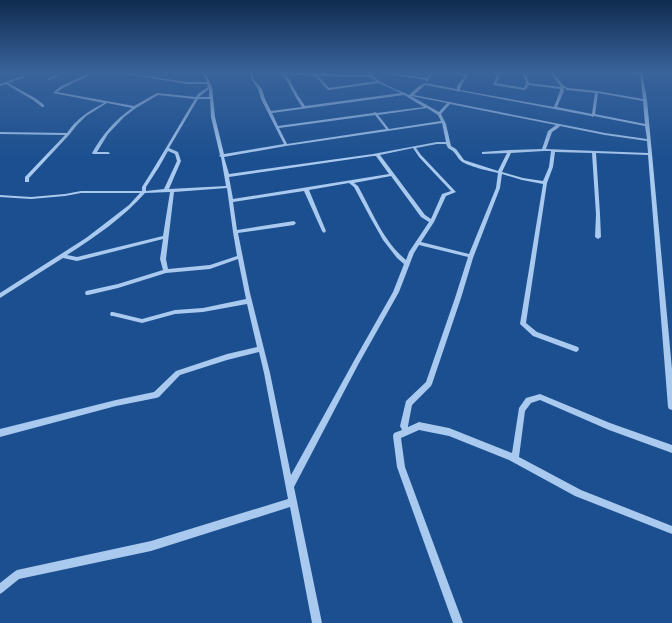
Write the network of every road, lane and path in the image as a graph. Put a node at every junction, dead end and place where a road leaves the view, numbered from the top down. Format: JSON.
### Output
{"nodes":[{"id":1,"x":37,"y":101,"type":"edge"},
{"id":2,"x":102,"y":101,"type":"edge"},
{"id":3,"x":146,"y":101,"type":"edge"},
{"id":4,"x":196,"y":101,"type":"edge"},
{"id":5,"x":211,"y":101,"type":"edge"},
{"id":6,"x":265,"y":101,"type":"edge"},
{"id":7,"x":300,"y":101,"type":"edge"},
{"id":8,"x":353,"y":101,"type":"edge"},
{"id":9,"x":418,"y":101,"type":"edge"},
{"id":10,"x":438,"y":101,"type":"edge"},
{"id":11,"x":516,"y":101,"type":"edge"},
{"id":12,"x":558,"y":101,"type":"edge"},
{"id":13,"x":595,"y":101,"type":"edge"},
{"id":14,"x":645,"y":101,"type":"edge"},
{"id":15,"x":107,"y":102,"type":"junction"},
{"id":16,"x":449,"y":103,"type":"junction"},
{"id":17,"x":43,"y":106,"type":"dead end"},
{"id":18,"x":136,"y":107,"type":"junction"},
{"id":19,"x":428,"y":107,"type":"junction"},
{"id":20,"x":304,"y":108,"type":"junction"},
{"id":21,"x":555,"y":108,"type":"junction"},
{"id":22,"x":270,"y":112,"type":"junction"},
{"id":23,"x":375,"y":113,"type":"junction"},
{"id":24,"x":439,"y":114,"type":"junction"},
{"id":25,"x":593,"y":116,"type":"junction"},
{"id":26,"x":443,"y":122,"type":"junction"},
{"id":27,"x":559,"y":124,"type":"junction"},
{"id":28,"x":647,"y":125,"type":"junction"},
{"id":29,"x":277,"y":127,"type":"junction"},
{"id":30,"x":388,"y":130,"type":"junction"},
{"id":31,"x":0,"y":133,"type":"edge"},
{"id":32,"x":68,"y":134,"type":"junction"},
{"id":33,"x":648,"y":140,"type":"junction"},
{"id":34,"x":448,"y":143,"type":"junction"},
{"id":35,"x":286,"y":145,"type":"junction"},
{"id":36,"x":414,"y":147,"type":"junction"},
{"id":37,"x":167,"y":148,"type":"junction"},
{"id":38,"x":544,"y":150,"type":"junction"},
{"id":39,"x":510,"y":151,"type":"junction"},
{"id":40,"x":553,"y":151,"type":"junction"},
{"id":41,"x":594,"y":152,"type":"junction"},
{"id":42,"x":108,"y":153,"type":"dead end"},
{"id":43,"x":483,"y":153,"type":"dead end"},
{"id":44,"x":377,"y":154,"type":"junction"},
{"id":45,"x":649,"y":154,"type":"junction"},
{"id":46,"x":221,"y":156,"type":"junction"},
{"id":47,"x":500,"y":172,"type":"junction"},
{"id":48,"x":392,"y":175,"type":"junction"},
{"id":49,"x":227,"y":176,"type":"junction"},
{"id":50,"x":27,"y":181,"type":"dead end"},
{"id":51,"x":350,"y":182,"type":"junction"},
{"id":52,"x":545,"y":183,"type":"junction"},
{"id":53,"x":228,"y":187,"type":"junction"},
{"id":54,"x":306,"y":189,"type":"junction"},
{"id":55,"x":169,"y":190,"type":"junction"},
{"id":56,"x":144,"y":192,"type":"junction"},
{"id":57,"x":0,"y":196,"type":"edge"},
{"id":58,"x":230,"y":201,"type":"junction"},
{"id":59,"x":432,"y":222,"type":"junction"},
{"id":60,"x":294,"y":223,"type":"dead end"},
{"id":61,"x":324,"y":231,"type":"dead end"},
{"id":62,"x":235,"y":232,"type":"junction"},
{"id":63,"x":166,"y":237,"type":"junction"},
{"id":64,"x":598,"y":237,"type":"dead end"},
{"id":65,"x":419,"y":243,"type":"junction"},
{"id":66,"x":62,"y":256,"type":"junction"},
{"id":67,"x":470,"y":256,"type":"junction"},
{"id":68,"x":240,"y":257,"type":"junction"},
{"id":69,"x":407,"y":264,"type":"junction"},
{"id":70,"x":166,"y":271,"type":"junction"},
{"id":71,"x":88,"y":293,"type":"dead end"},
{"id":72,"x":0,"y":296,"type":"edge"},
{"id":73,"x":249,"y":301,"type":"junction"},
{"id":74,"x":113,"y":314,"type":"dead end"},
{"id":75,"x":261,"y":349,"type":"junction"},
{"id":76,"x":576,"y":349,"type":"dead end"},
{"id":77,"x":672,"y":407,"type":"edge"},
{"id":78,"x":406,"y":432,"type":"junction"},
{"id":79,"x":0,"y":433,"type":"edge"},
{"id":80,"x":672,"y":449,"type":"edge"},
{"id":81,"x":515,"y":459,"type":"junction"},
{"id":82,"x":290,"y":486,"type":"junction"},
{"id":83,"x":294,"y":502,"type":"junction"},
{"id":84,"x":672,"y":530,"type":"edge"},
{"id":85,"x":0,"y":589,"type":"edge"},
{"id":86,"x":317,"y":623,"type":"edge"},
{"id":87,"x":458,"y":623,"type":"edge"}],
"edges":[{"from":1,"to":17,"type":"street"},
{"from":2,"to":15,"type":"street"},
{"from":3,"to":18,"type":"street"},
{"from":4,"to":37,"type":"street"},
{"from":5,"to":46,"type":"street"},
{"from":6,"to":22,"type":"street"},
{"from":7,"to":20,"type":"street"},
{"from":8,"to":20,"type":"street"},
{"from":9,"to":19,"type":"street"},
{"from":10,"to":16,"type":"street"},
{"from":11,"to":21,"type":"street"},
{"from":12,"to":21,"type":"street"},
{"from":13,"to":25,"type":"street"},
{"from":14,"to":28,"type":"street"},
{"from":15,"to":18,"type":"street"},
{"from":15,"to":32,"type":"street"},
{"from":16,"to":24,"type":"street"},
{"from":16,"to":27,"type":"street"},
{"from":18,"to":42,"type":"street"},
{"from":19,"to":23,"type":"street"},
{"from":19,"to":24,"type":"street"},
{"from":20,"to":22,"type":"street"},
{"from":21,"to":25,"type":"street"},
{"from":22,"to":29,"type":"street"},
{"from":23,"to":29,"type":"street"},
{"from":23,"to":30,"type":"street"},
{"from":24,"to":26,"type":"street"},
{"from":25,"to":28,"type":"street"},
{"from":26,"to":30,"type":"street"},
{"from":26,"to":34,"type":"street"},
{"from":27,"to":33,"type":"street"},
{"from":27,"to":38,"type":"street"},
{"from":28,"to":33,"type":"street"},
{"from":29,"to":35,"type":"street"},
{"from":30,"to":35,"type":"street"},
{"from":31,"to":32,"type":"street"},
{"from":32,"to":50,"type":"street"},
{"from":33,"to":45,"type":"street"},
{"from":34,"to":36,"type":"street"},
{"from":34,"to":47,"type":"street"},
{"from":35,"to":46,"type":"street"},
{"from":36,"to":44,"type":"street"},
{"from":36,"to":59,"type":"street"},
{"from":37,"to":55,"type":"street"},
{"from":37,"to":56,"type":"street"},
{"from":38,"to":39,"type":"street"},
{"from":38,"to":40,"type":"street"},
{"from":39,"to":43,"type":"street"},
{"from":39,"to":47,"type":"street"},
{"from":40,"to":41,"type":"street"},
{"from":40,"to":52,"type":"street"},
{"from":41,"to":45,"type":"street"},
{"from":41,"to":64,"type":"street"},
{"from":44,"to":48,"type":"street"},
{"from":44,"to":49,"type":"street"},
{"from":45,"to":77,"type":"street"},
{"from":46,"to":49,"type":"street"},
{"from":47,"to":52,"type":"street"},
{"from":47,"to":67,"type":"street"},
{"from":48,"to":51,"type":"street"},
{"from":48,"to":59,"type":"street"},
{"from":49,"to":53,"type":"street"},
{"from":51,"to":54,"type":"street"},
{"from":51,"to":69,"type":"street"},
{"from":52,"to":76,"type":"street"},
{"from":53,"to":55,"type":"street"},
{"from":53,"to":58,"type":"street"},
{"from":54,"to":58,"type":"street"},
{"from":54,"to":61,"type":"street"},
{"from":55,"to":56,"type":"street"},
{"from":55,"to":63,"type":"street"},
{"from":56,"to":57,"type":"street"},
{"from":56,"to":66,"type":"street"},
{"from":58,"to":62,"type":"street"},
{"from":59,"to":65,"type":"street"},
{"from":60,"to":62,"type":"street"},
{"from":62,"to":68,"type":"street"},
{"from":63,"to":66,"type":"street"},
{"from":63,"to":70,"type":"street"},
{"from":65,"to":67,"type":"street"},
{"from":65,"to":69,"type":"street"},
{"from":66,"to":72,"type":"street"},
{"from":67,"to":78,"type":"street"},
{"from":68,"to":70,"type":"street"},
{"from":68,"to":73,"type":"street"},
{"from":69,"to":82,"type":"street"},
{"from":70,"to":71,"type":"street"},
{"from":73,"to":74,"type":"street"},
{"from":73,"to":75,"type":"street"},
{"from":75,"to":79,"type":"street"},
{"from":75,"to":82,"type":"street"},
{"from":78,"to":81,"type":"street"},
{"from":78,"to":87,"type":"street"},
{"from":80,"to":81,"type":"street"},
{"from":81,"to":84,"type":"street"},
{"from":82,"to":83,"type":"street"},
{"from":83,"to":85,"type":"street"},
{"from":83,"to":86,"type":"street"}]}
